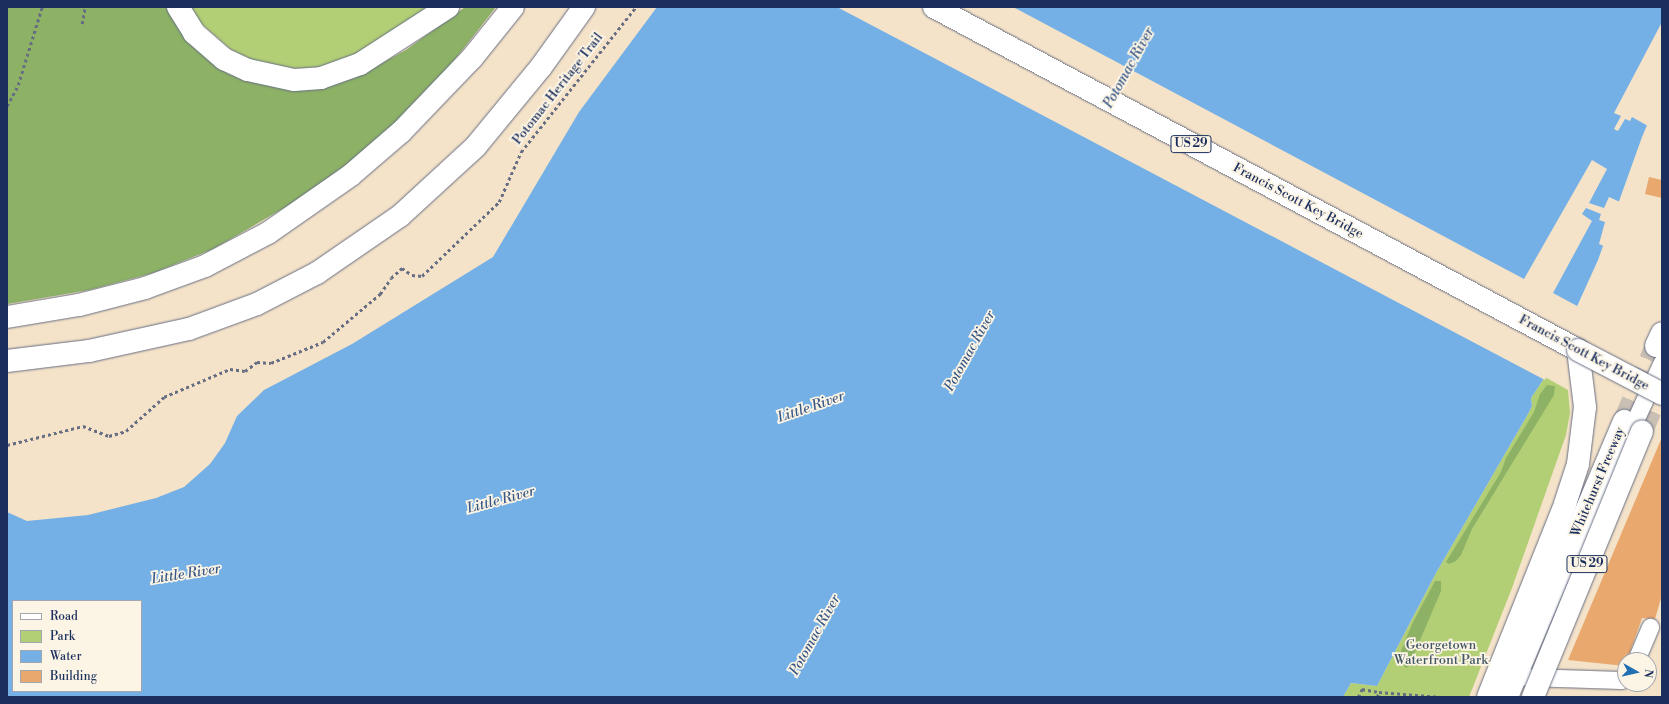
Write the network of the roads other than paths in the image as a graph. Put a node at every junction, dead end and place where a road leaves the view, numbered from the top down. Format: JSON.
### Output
{"nodes":[{"id":1,"x":178,"y":7,"type":"edge"},
{"id":2,"x":448,"y":7,"type":"edge"},
{"id":3,"x":513,"y":7,"type":"edge"},
{"id":4,"x":584,"y":7,"type":"edge"},
{"id":5,"x":934,"y":7,"type":"edge"},
{"id":6,"x":7,"y":317,"type":"edge"},
{"id":7,"x":1660,"y":347,"type":"edge"},
{"id":8,"x":1578,"y":350,"type":"junction"},
{"id":9,"x":7,"y":361,"type":"edge"},
{"id":10,"x":1662,"y":394,"type":"edge"},
{"id":11,"x":1650,"y":627,"type":"dead end"},
{"id":12,"x":1639,"y":652,"type":"edge"},
{"id":13,"x":1617,"y":680,"type":"edge"},
{"id":14,"x":1530,"y":687,"type":"edge"},
{"id":15,"x":1488,"y":697,"type":"edge"},
{"id":16,"x":1507,"y":697,"type":"edge"},
{"id":17,"x":1518,"y":697,"type":"edge"}],
"edges":[{"from":1,"to":2,"type":"highway"},
{"from":3,"to":6,"type":"highway"},
{"from":4,"to":9,"type":"highway"},
{"from":5,"to":8,"type":"highway","name":"Francis Scott Key Bridge","number":"US 29"},
{"from":7,"to":14,"type":"street"},
{"from":8,"to":10,"type":"highway","name":"Francis Scott Key Bridge","number":"US 29","bridge":true},
{"from":8,"to":15,"type":"highway"},
{"from":11,"to":12,"type":"street"},
{"from":13,"to":14,"type":"street"},
{"from":14,"to":16,"type":"highway","name":"Whitehurst Freeway","number":"US 29","bridge":true},
{"from":14,"to":17,"type":"street"}]}
